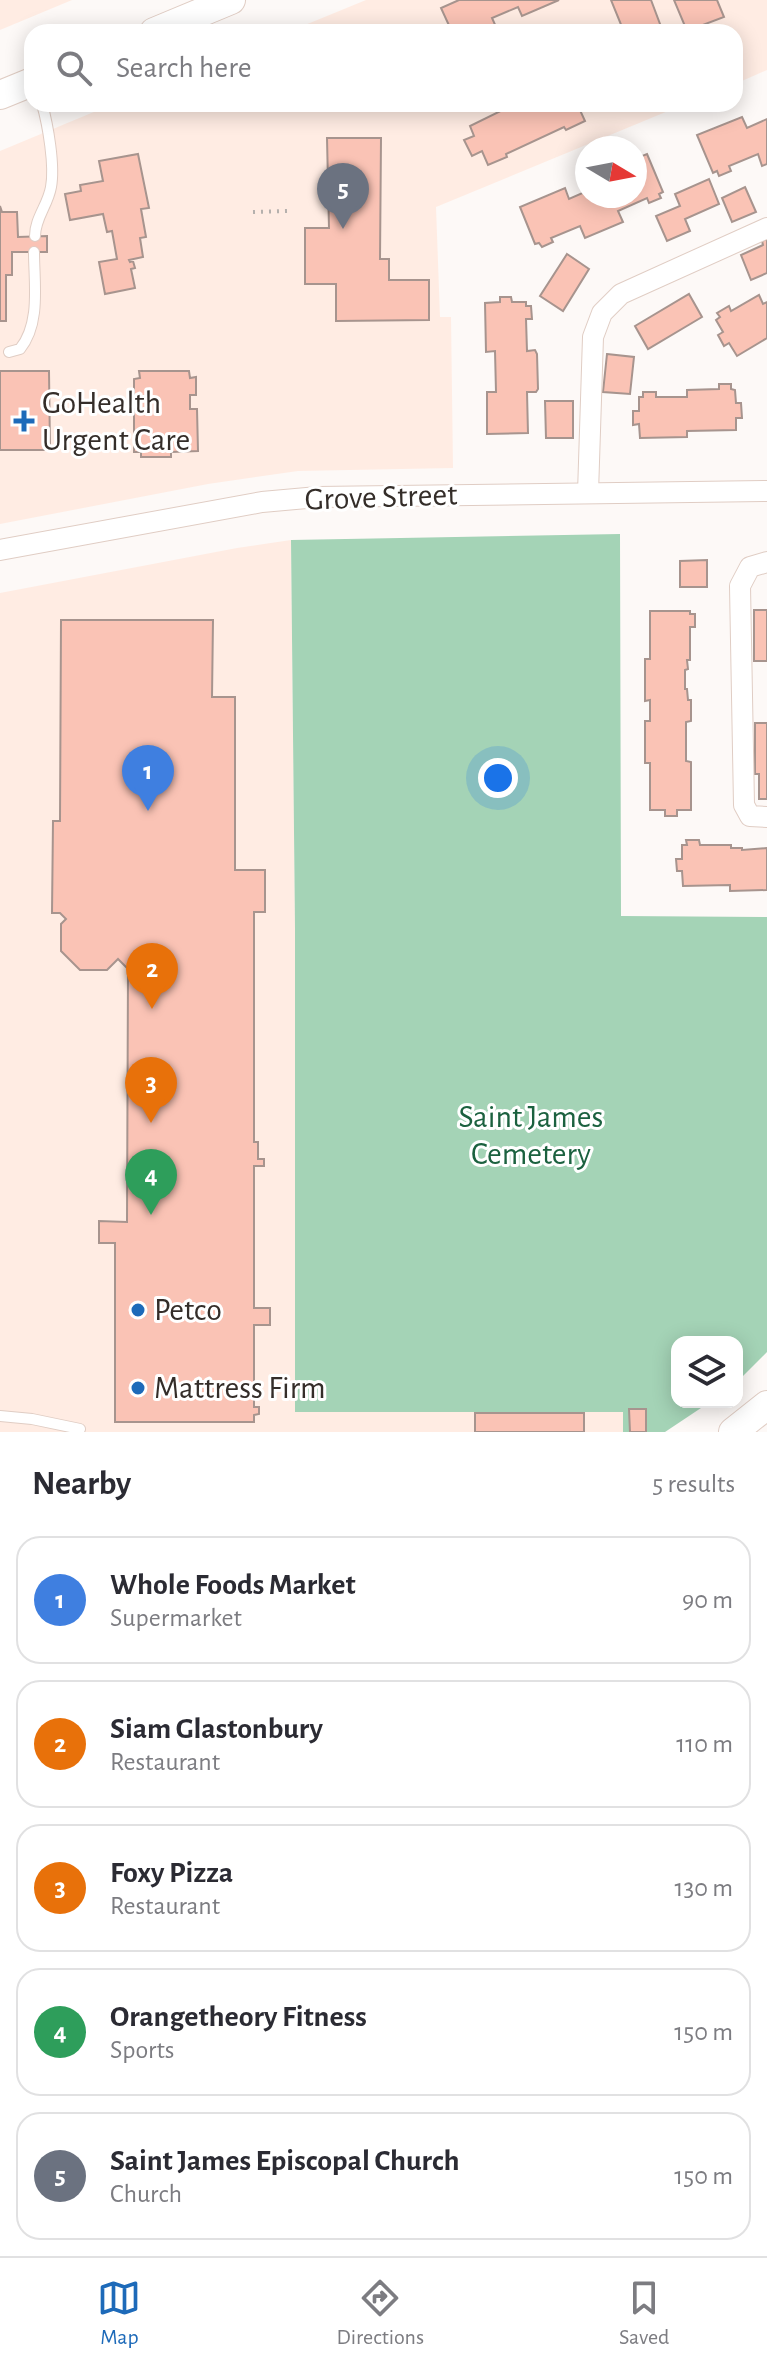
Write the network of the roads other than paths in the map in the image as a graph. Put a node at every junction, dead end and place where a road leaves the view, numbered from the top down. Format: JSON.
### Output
{"nodes":[{"id":1,"x":231,"y":0,"type":"edge"},
{"id":2,"x":173,"y":24,"type":"edge"},
{"id":3,"x":24,"y":85,"type":"edge"},
{"id":4,"x":0,"y":95,"type":"edge"},
{"id":5,"x":44,"y":112,"type":"edge"},
{"id":6,"x":767,"y":228,"type":"edge"},
{"id":7,"x":35,"y":236,"type":"dead end"},
{"id":8,"x":34,"y":252,"type":"dead end"},
{"id":9,"x":9,"y":352,"type":"dead end"},
{"id":10,"x":767,"y":491,"type":"edge"},
{"id":11,"x":588,"y":493,"type":"junction"},
{"id":12,"x":0,"y":550,"type":"edge"},
{"id":13,"x":767,"y":562,"type":"edge"},
{"id":14,"x":767,"y":817,"type":"edge"},
{"id":15,"x":767,"y":1405,"type":"edge"},
{"id":16,"x":0,"y":1416,"type":"edge"},
{"id":17,"x":80,"y":1429,"type":"dead end"},
{"id":18,"x":733,"y":1432,"type":"edge"}],
"edges":[{"from":1,"to":2,"type":"main road"},
{"from":3,"to":4,"type":"main road"},
{"from":5,"to":7,"type":"lane"},
{"from":6,"to":11,"type":"street"},
{"from":8,"to":9,"type":"lane"},
{"from":10,"to":11,"type":"street","name":"Grove Street"},
{"from":11,"to":12,"type":"street","name":"Grove Street"},
{"from":13,"to":14,"type":"street"},
{"from":15,"to":18,"type":"main road"},
{"from":16,"to":17,"type":"lane"}]}
